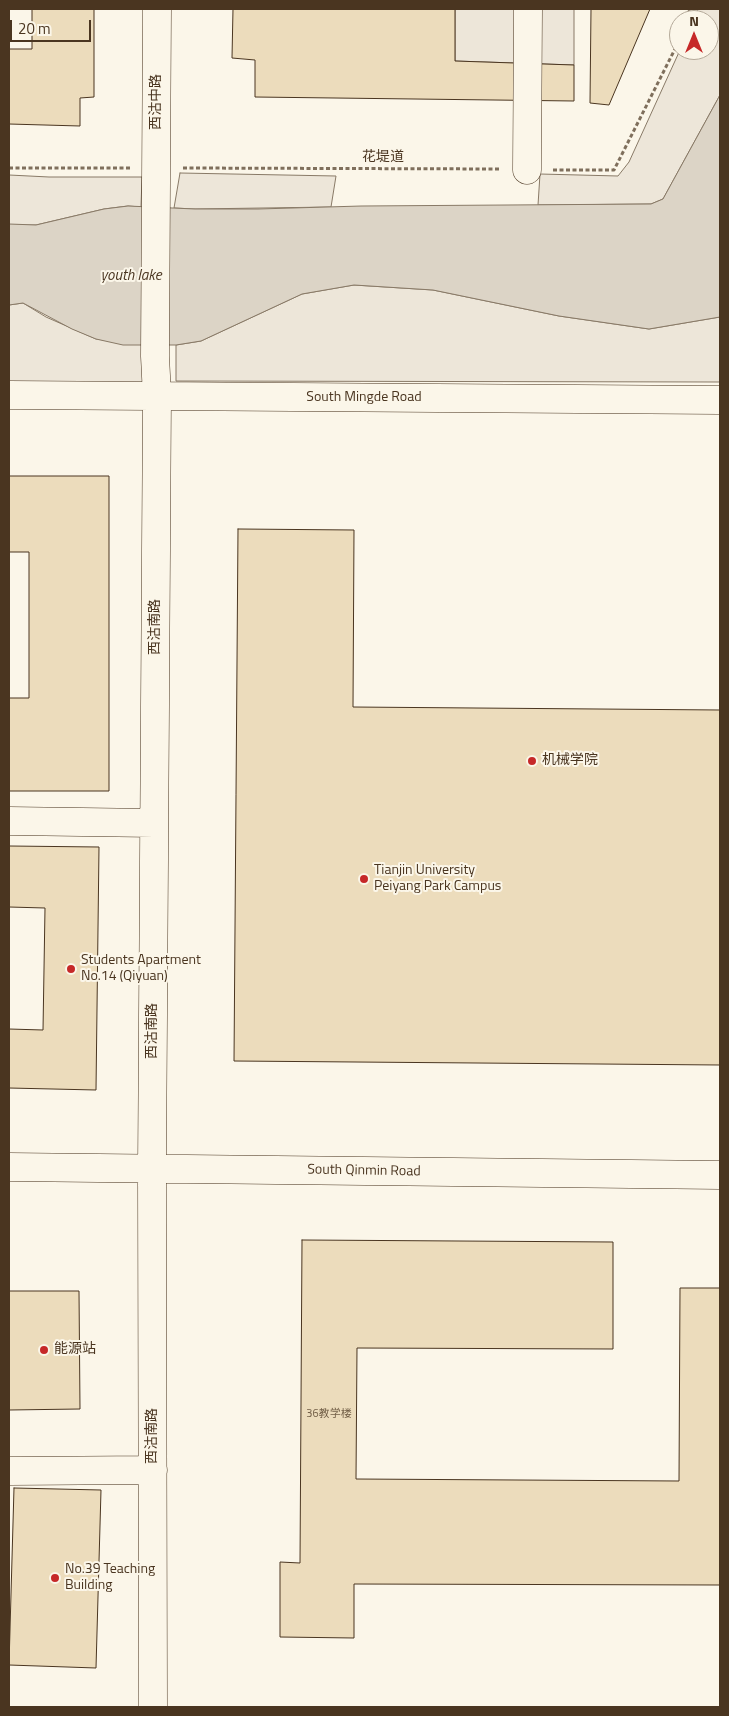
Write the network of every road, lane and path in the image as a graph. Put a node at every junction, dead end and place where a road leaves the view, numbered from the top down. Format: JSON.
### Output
{"nodes":[{"id":1,"x":157,"y":9,"type":"edge"},
{"id":2,"x":528,"y":9,"type":"edge"},
{"id":3,"x":669,"y":60,"type":"edge"},
{"id":4,"x":157,"y":167,"type":"junction"},
{"id":5,"x":9,"y":168,"type":"edge"},
{"id":6,"x":527,"y":170,"type":"junction"},
{"id":7,"x":155,"y":356,"type":"joint"},
{"id":8,"x":9,"y":395,"type":"edge"},
{"id":9,"x":157,"y":396,"type":"junction"},
{"id":10,"x":720,"y":400,"type":"edge"},
{"id":11,"x":9,"y":821,"type":"edge"},
{"id":12,"x":154,"y":823,"type":"junction"},
{"id":13,"x":9,"y":1167,"type":"edge"},
{"id":14,"x":152,"y":1169,"type":"junction"},
{"id":15,"x":720,"y":1176,"type":"edge"},
{"id":16,"x":153,"y":1470,"type":"junction"},
{"id":17,"x":9,"y":1471,"type":"edge"},
{"id":18,"x":153,"y":1707,"type":"edge"}],
"edges":[{"from":1,"to":4,"type":"street","name":"西沽中路"},
{"from":2,"to":6,"type":"street"},
{"from":3,"to":6,"type":"path","name":"花堤道"},
{"from":4,"to":5,"type":"path","name":"花堤道"},
{"from":4,"to":6,"type":"path","name":"花堤道"},
{"from":4,"to":7,"type":"street","name":"西沽中路"},
{"from":7,"to":9,"type":"street","name":"西沽南路"},
{"from":8,"to":9,"type":"street","name":"South Mingde Road"},
{"from":9,"to":10,"type":"street","name":"South Mingde Road"},
{"from":9,"to":12,"type":"street","name":"西沽南路"},
{"from":11,"to":12,"type":"street"},
{"from":12,"to":14,"type":"street","name":"西沽南路"},
{"from":13,"to":14,"type":"street","name":"South Qinmin Road"},
{"from":14,"to":15,"type":"street","name":"South Qinmin Road"},
{"from":14,"to":16,"type":"street","name":"西沽南路"},
{"from":16,"to":17,"type":"street"},
{"from":16,"to":18,"type":"street","name":"西沽南路"}]}
